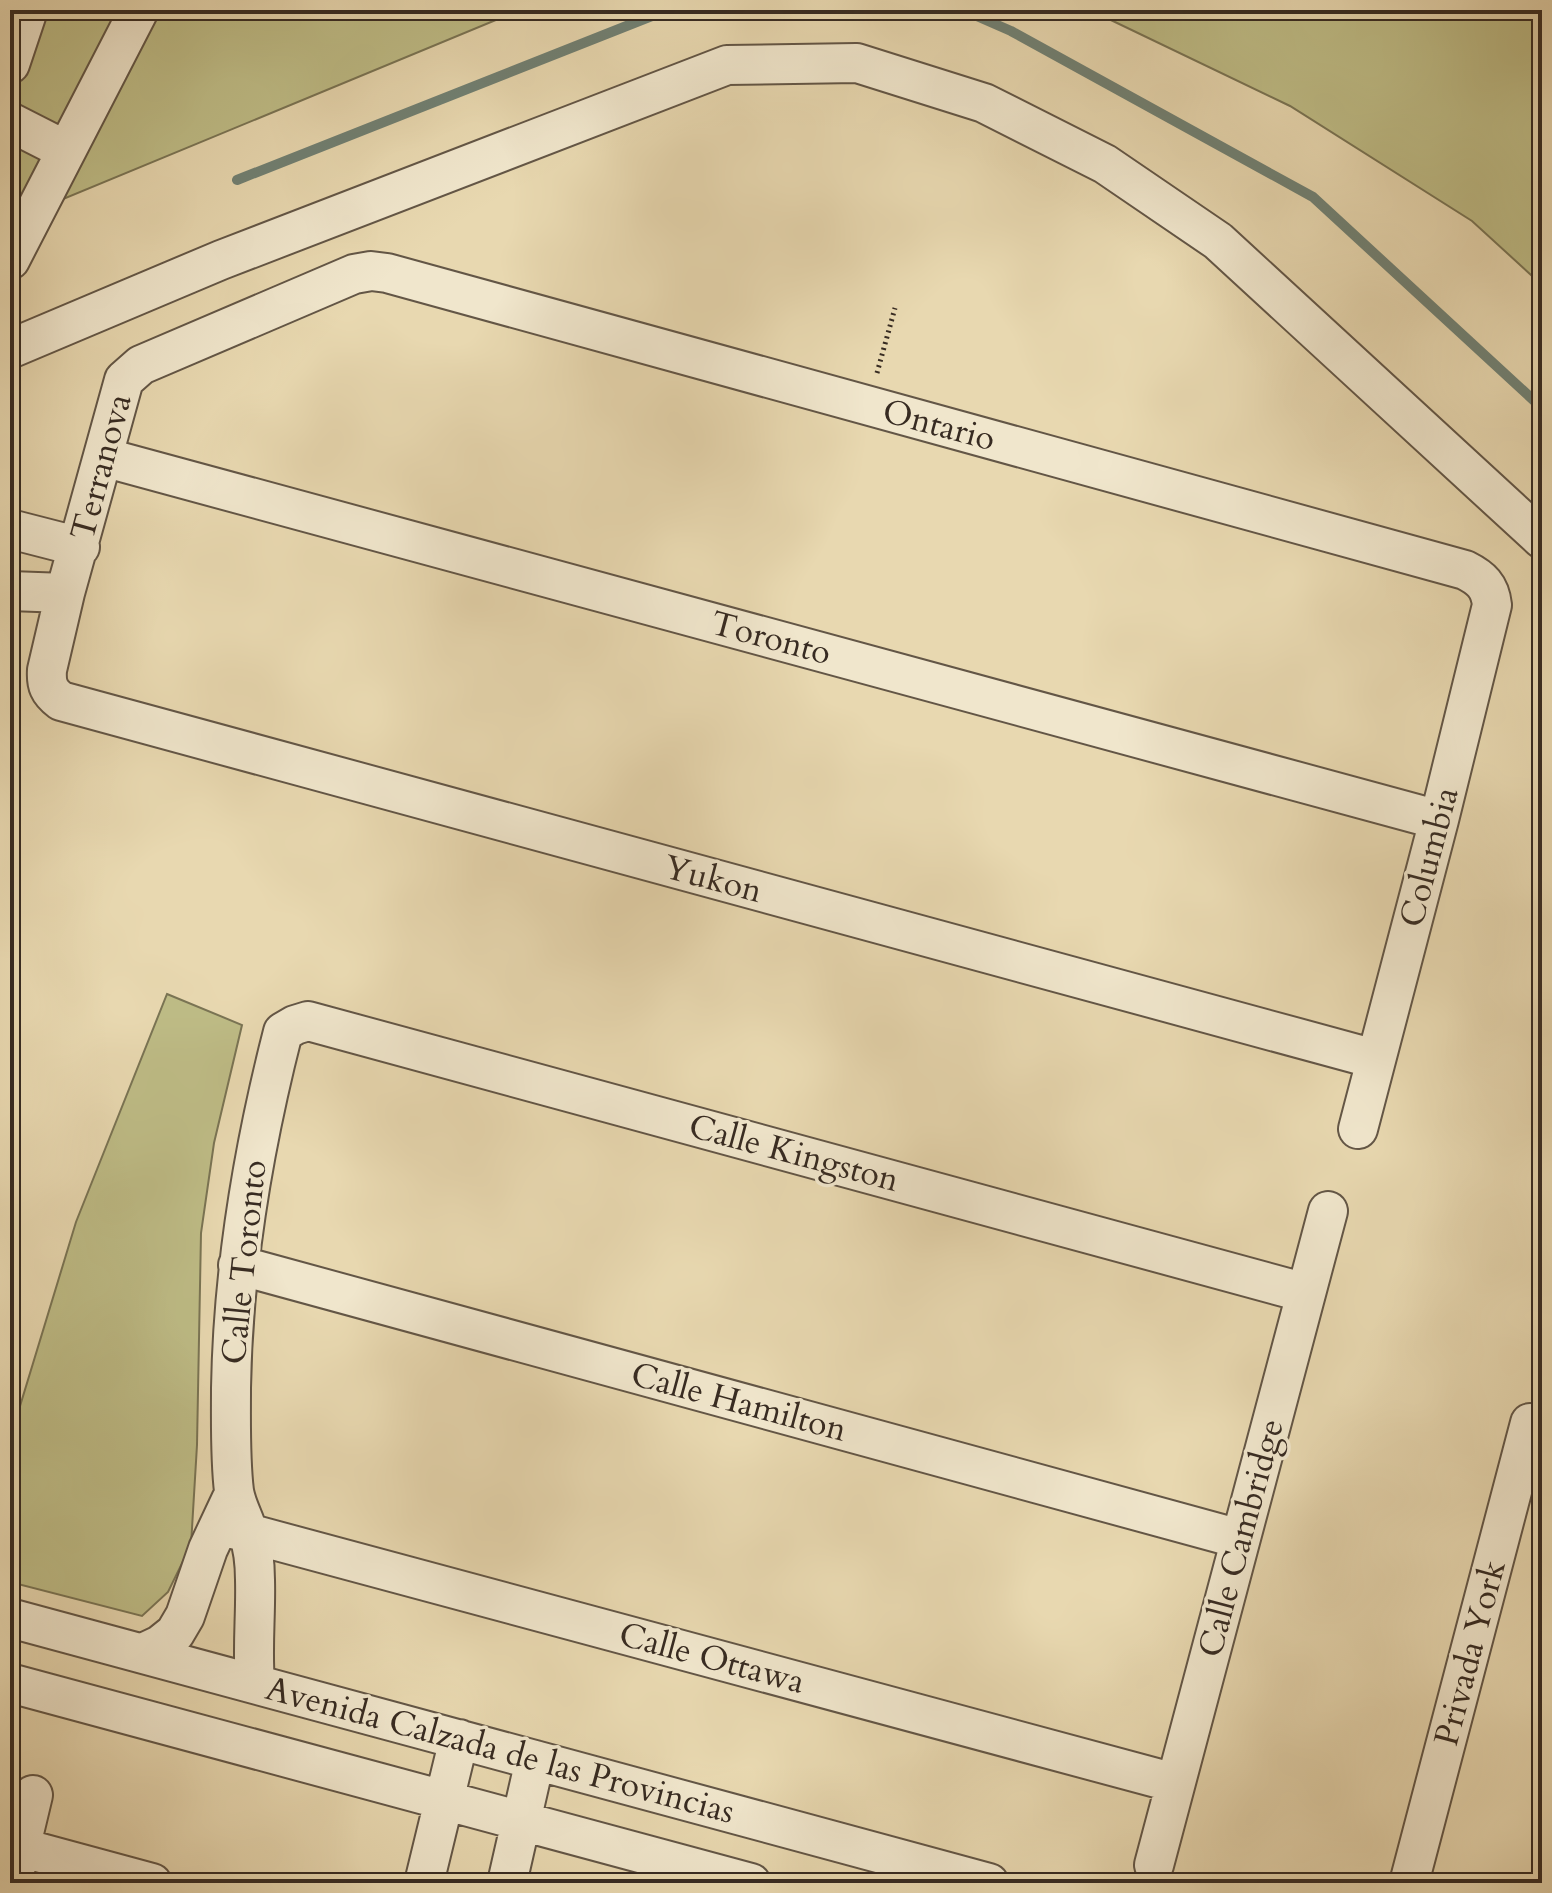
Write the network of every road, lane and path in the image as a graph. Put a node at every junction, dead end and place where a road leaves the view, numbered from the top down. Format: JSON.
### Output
{"nodes":[{"id":1,"x":28,"y":10,"type":"edge"},
{"id":2,"x":139,"y":10,"type":"edge"},
{"id":3,"x":10,"y":64,"type":"edge"},
{"id":4,"x":10,"y":122,"type":"edge"},
{"id":5,"x":65,"y":150,"type":"junction"},
{"id":6,"x":10,"y":260,"type":"edge"},
{"id":7,"x":387,"y":273,"type":"joint"},
{"id":8,"x":895,"y":308,"type":"dead end"},
{"id":9,"x":10,"y":349,"type":"edge"},
{"id":10,"x":869,"y":405,"type":"junction"},
{"id":11,"x":103,"y":457,"type":"junction"},
{"id":12,"x":10,"y":529,"type":"edge"},
{"id":13,"x":1542,"y":539,"type":"edge"},
{"id":14,"x":80,"y":547,"type":"junction"},
{"id":15,"x":1487,"y":585,"type":"joint"},
{"id":16,"x":10,"y":591,"type":"edge"},
{"id":17,"x":65,"y":593,"type":"junction"},
{"id":18,"x":52,"y":694,"type":"joint"},
{"id":19,"x":1439,"y":820,"type":"junction"},
{"id":20,"x":283,"y":1032,"type":"joint"},
{"id":21,"x":1375,"y":1059,"type":"junction"},
{"id":22,"x":1358,"y":1129,"type":"dead end"},
{"id":23,"x":1328,"y":1211,"type":"dead end"},
{"id":24,"x":238,"y":1265,"type":"junction"},
{"id":25,"x":1306,"y":1293,"type":"junction"},
{"id":26,"x":1536,"y":1428,"type":"edge"},
{"id":27,"x":234,"y":1517,"type":"junction"},
{"id":28,"x":1240,"y":1539,"type":"junction"},
{"id":29,"x":10,"y":1618,"type":"edge"},
{"id":30,"x":143,"y":1653,"type":"junction"},
{"id":31,"x":10,"y":1683,"type":"edge"},
{"id":32,"x":255,"y":1683,"type":"junction"},
{"id":33,"x":459,"y":1739,"type":"junction"},
{"id":34,"x":535,"y":1760,"type":"junction"},
{"id":35,"x":1175,"y":1783,"type":"junction"},
{"id":36,"x":33,"y":1795,"type":"dead end"},
{"id":37,"x":444,"y":1799,"type":"junction"},
{"id":38,"x":521,"y":1820,"type":"junction"},
{"id":39,"x":15,"y":1865,"type":"edge"},
{"id":40,"x":1154,"y":1865,"type":"dead end"},
{"id":41,"x":152,"y":1883,"type":"edge"},
{"id":42,"x":424,"y":1883,"type":"edge"},
{"id":43,"x":507,"y":1883,"type":"edge"},
{"id":44,"x":751,"y":1883,"type":"edge"},
{"id":45,"x":989,"y":1883,"type":"edge"},
{"id":46,"x":1409,"y":1883,"type":"edge"}],
"edges":[{"from":1,"to":3,"type":"street"},
{"from":2,"to":5,"type":"street"},
{"from":4,"to":5,"type":"street"},
{"from":5,"to":6,"type":"street"},
{"from":7,"to":10,"type":"street","name":"Ontario"},
{"from":7,"to":11,"type":"street","name":"Terranova"},
{"from":8,"to":10,"type":"path"},
{"from":9,"to":13,"type":"street"},
{"from":10,"to":15,"type":"street","name":"Ontario"},
{"from":11,"to":14,"type":"street","name":"Terranova"},
{"from":11,"to":19,"type":"street","name":"Toronto"},
{"from":12,"to":14,"type":"street"},
{"from":14,"to":17,"type":"street","name":"Terranova"},
{"from":15,"to":19,"type":"street","name":"Columbia"},
{"from":16,"to":17,"type":"street"},
{"from":17,"to":18,"type":"street","name":"Terranova"},
{"from":18,"to":21,"type":"street","name":"Yukon"},
{"from":19,"to":21,"type":"street","name":"Columbia"},
{"from":20,"to":24,"type":"street","name":"Calle Toronto"},
{"from":20,"to":25,"type":"street","name":"Calle Kingston"},
{"from":21,"to":22,"type":"street","name":"Columbia"},
{"from":23,"to":25,"type":"street","name":"Calle Cambridge"},
{"from":24,"to":27,"type":"street","name":"Calle Toronto"},
{"from":24,"to":28,"type":"street","name":"Calle Hamilton"},
{"from":25,"to":28,"type":"street","name":"Calle Cambridge"},
{"from":26,"to":46,"type":"street","name":"Privada York"},
{"from":27,"to":30,"type":"street","name":"Calle Toronto"},
{"from":27,"to":32,"type":"street","name":"Calle Toronto"},
{"from":27,"to":35,"type":"street","name":"Calle Ottawa"},
{"from":28,"to":35,"type":"street","name":"Calle Cambridge"},
{"from":29,"to":30,"type":"street","name":"Avenida Calzada de las Provincias"},
{"from":30,"to":32,"type":"street","name":"Avenida Calzada de las Provincias"},
{"from":31,"to":37,"type":"street","name":"Avenida Calzada de las Provincias"},
{"from":32,"to":33,"type":"street","name":"Avenida Calzada de las Provincias"},
{"from":33,"to":34,"type":"street","name":"Avenida Calzada de las Provincias"},
{"from":33,"to":37,"type":"street"},
{"from":34,"to":38,"type":"street"},
{"from":34,"to":45,"type":"street","name":"Avenida Calzada de las Provincias"},
{"from":35,"to":40,"type":"street","name":"Calle Cambridge"},
{"from":36,"to":39,"type":"street"},
{"from":37,"to":38,"type":"street","name":"Avenida Calzada de las Provincias"},
{"from":37,"to":42,"type":"street"},
{"from":38,"to":43,"type":"street"},
{"from":38,"to":44,"type":"street","name":"Avenida Calzada de las Provincias"},
{"from":39,"to":41,"type":"street"}]}
